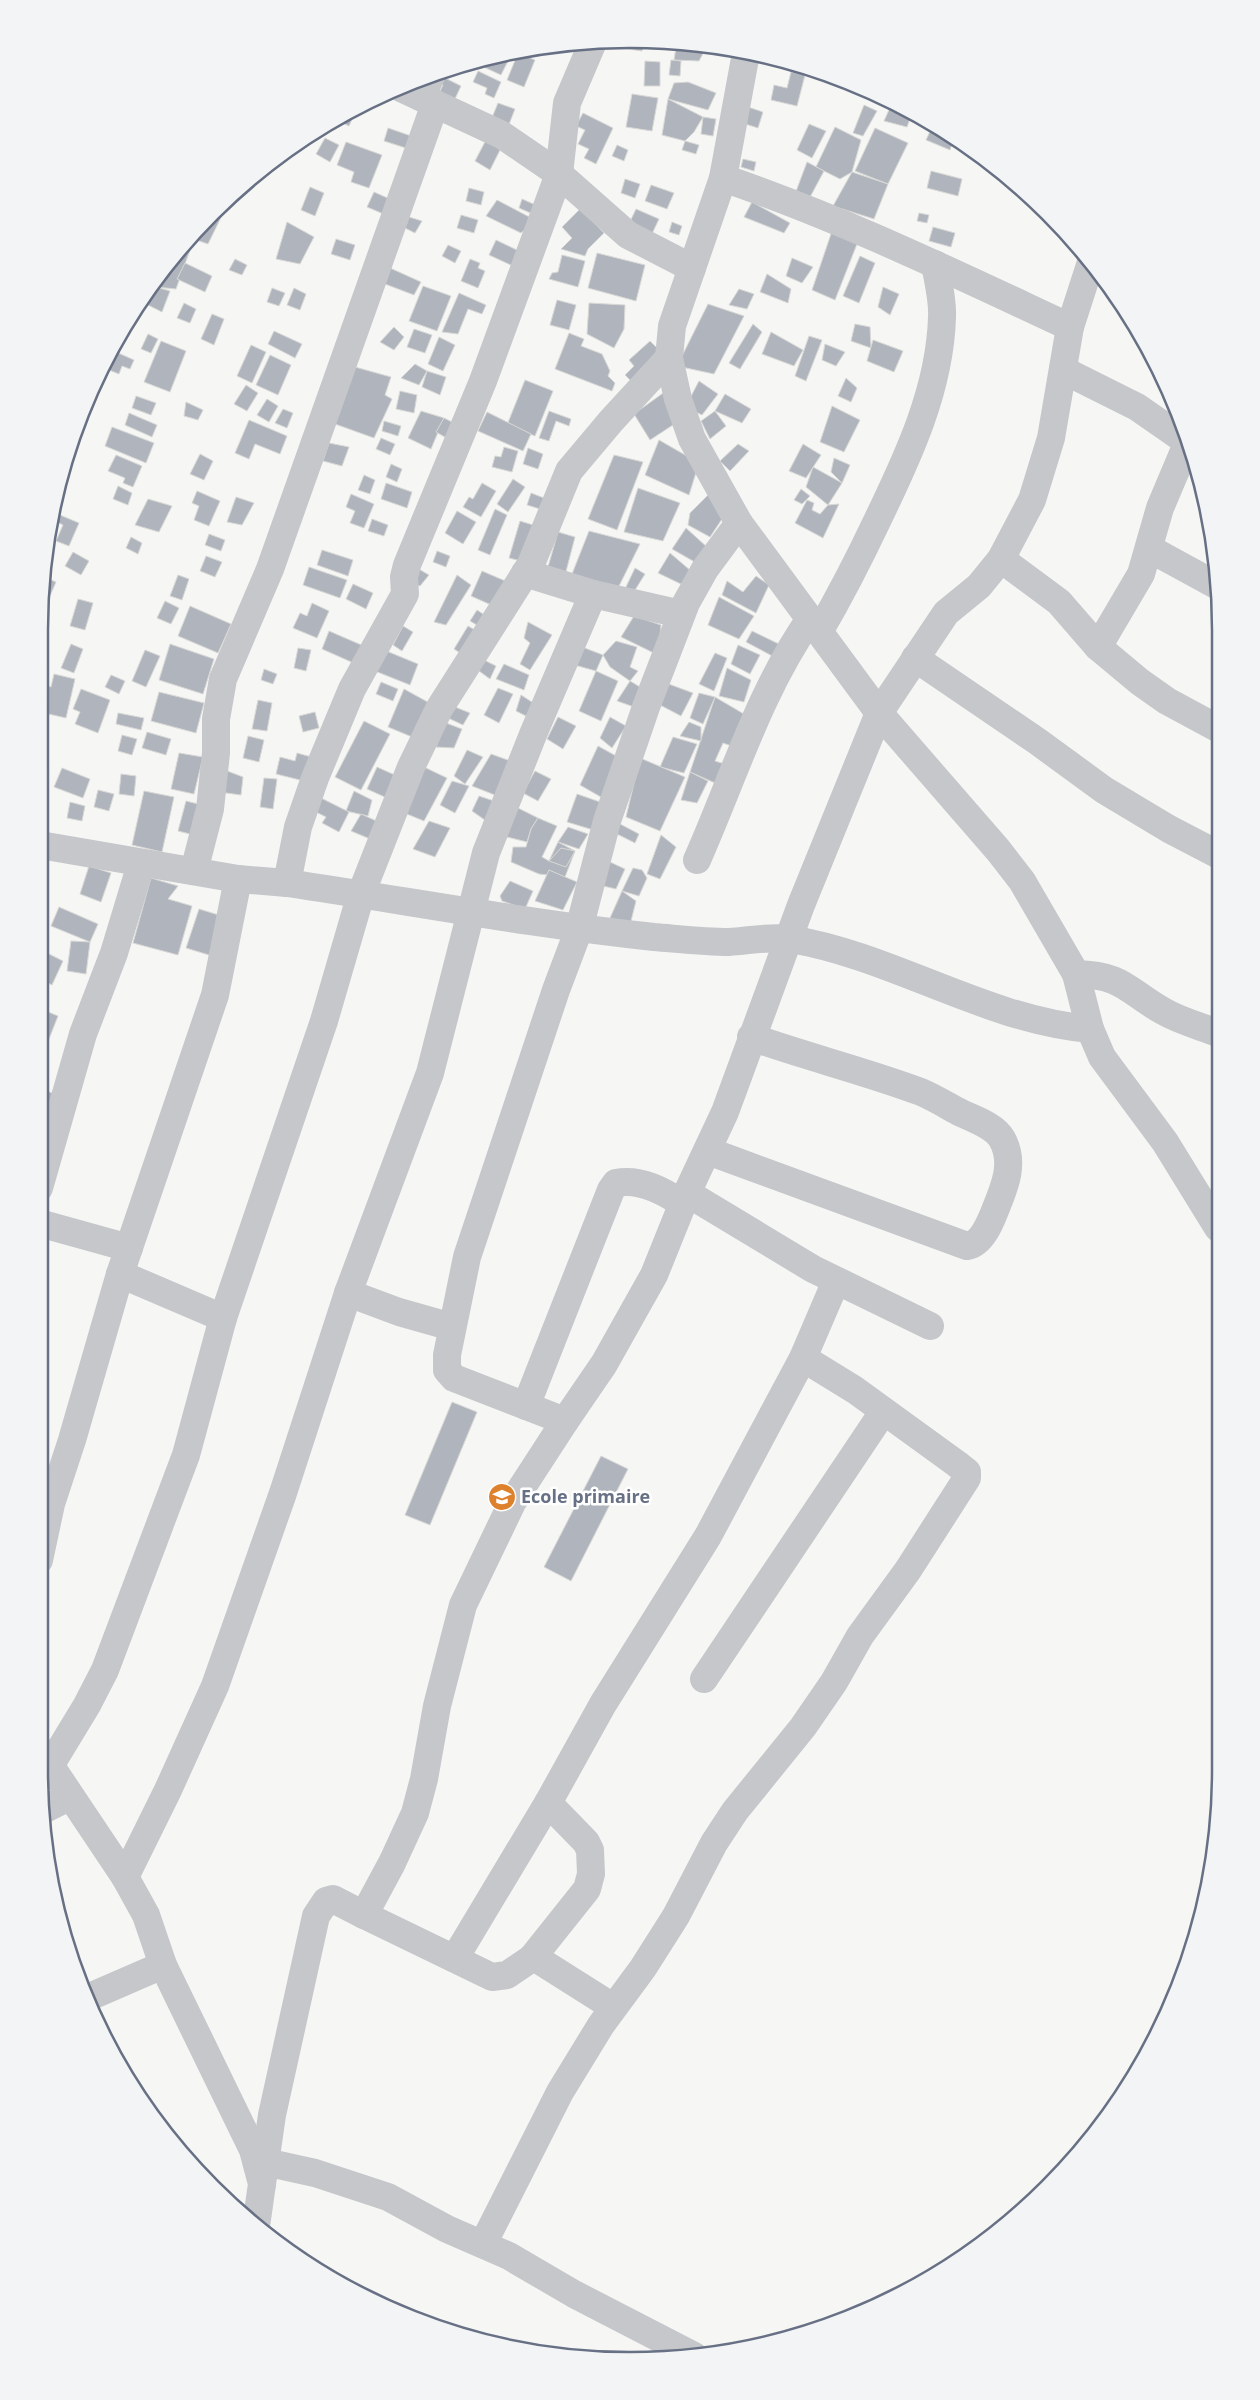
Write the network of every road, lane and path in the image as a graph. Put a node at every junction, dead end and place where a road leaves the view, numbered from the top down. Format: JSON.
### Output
{"nodes":[{"id":1,"x":590,"y":49,"type":"edge"},
{"id":2,"x":745,"y":59,"type":"edge"},
{"id":3,"x":422,"y":91,"type":"edge"},
{"id":4,"x":559,"y":174,"type":"junction"},
{"id":5,"x":723,"y":178,"type":"junction"},
{"id":6,"x":936,"y":264,"type":"junction"},
{"id":7,"x":692,"y":268,"type":"junction"},
{"id":8,"x":1089,"y":271,"type":"edge"},
{"id":9,"x":1070,"y":327,"type":"junction"},
{"id":10,"x":669,"y":358,"type":"junction"},
{"id":11,"x":1063,"y":370,"type":"junction"},
{"id":12,"x":1180,"y":437,"type":"edge"},
{"id":13,"x":1184,"y":449,"type":"edge"},
{"id":14,"x":739,"y":523,"type":"junction"},
{"id":15,"x":1150,"y":549,"type":"junction"},
{"id":16,"x":1001,"y":559,"type":"junction"},
{"id":17,"x":525,"y":573,"type":"junction"},
{"id":18,"x":1210,"y":582,"type":"edge"},
{"id":19,"x":593,"y":594,"type":"junction"},
{"id":20,"x":681,"y":614,"type":"junction"},
{"id":21,"x":814,"y":625,"type":"junction"},
{"id":22,"x":1098,"y":648,"type":"junction"},
{"id":23,"x":915,"y":658,"type":"junction"},
{"id":24,"x":879,"y":713,"type":"junction"},
{"id":25,"x":1212,"y":725,"type":"edge"},
{"id":26,"x":1212,"y":851,"type":"edge"},
{"id":27,"x":48,"y":852,"type":"edge"},
{"id":28,"x":697,"y":860,"type":"dead end"},
{"id":29,"x":142,"y":864,"type":"junction"},
{"id":30,"x":194,"y":871,"type":"junction"},
{"id":31,"x":238,"y":879,"type":"junction"},
{"id":32,"x":287,"y":883,"type":"junction"},
{"id":33,"x":361,"y":894,"type":"junction"},
{"id":34,"x":470,"y":912,"type":"junction"},
{"id":35,"x":579,"y":929,"type":"junction"},
{"id":36,"x":789,"y":939,"type":"junction"},
{"id":37,"x":1076,"y":974,"type":"junction"},
{"id":38,"x":1090,"y":1029,"type":"junction"},
{"id":39,"x":1212,"y":1031,"type":"edge"},
{"id":40,"x":751,"y":1037,"type":"junction"},
{"id":41,"x":708,"y":1151,"type":"junction"},
{"id":42,"x":48,"y":1157,"type":"edge"},
{"id":43,"x":685,"y":1198,"type":"junction"},
{"id":44,"x":1212,"y":1218,"type":"edge"},
{"id":45,"x":48,"y":1226,"type":"edge"},
{"id":46,"x":128,"y":1248,"type":"junction"},
{"id":47,"x":120,"y":1274,"type":"junction"},
{"id":48,"x":836,"y":1281,"type":"junction"},
{"id":49,"x":348,"y":1293,"type":"junction"},
{"id":50,"x":223,"y":1318,"type":"junction"},
{"id":51,"x":930,"y":1326,"type":"dead end"},
{"id":52,"x":452,"y":1327,"type":"junction"},
{"id":53,"x":803,"y":1358,"type":"junction"},
{"id":54,"x":526,"y":1406,"type":"junction"},
{"id":55,"x":883,"y":1412,"type":"junction"},
{"id":56,"x":565,"y":1421,"type":"junction"},
{"id":57,"x":48,"y":1518,"type":"edge"},
{"id":58,"x":704,"y":1680,"type":"dead end"},
{"id":59,"x":48,"y":1752,"type":"edge"},
{"id":60,"x":48,"y":1763,"type":"edge"},
{"id":61,"x":69,"y":1797,"type":"junction"},
{"id":62,"x":548,"y":1803,"type":"junction"},
{"id":63,"x":49,"y":1807,"type":"edge"},
{"id":64,"x":125,"y":1877,"type":"junction"},
{"id":65,"x":364,"y":1915,"type":"junction"},
{"id":66,"x":456,"y":1958,"type":"junction"},
{"id":67,"x":532,"y":1958,"type":"junction"},
{"id":68,"x":163,"y":1965,"type":"junction"},
{"id":69,"x":93,"y":1995,"type":"edge"},
{"id":70,"x":613,"y":2007,"type":"junction"},
{"id":71,"x":264,"y":2173,"type":"junction"},
{"id":72,"x":257,"y":2217,"type":"edge"},
{"id":73,"x":483,"y":2244,"type":"junction"},
{"id":74,"x":682,"y":2350,"type":"edge"}],
"edges":[{"from":1,"to":4,"type":"street"},
{"from":2,"to":5,"type":"street"},
{"from":3,"to":4,"type":"street"},
{"from":3,"to":30,"type":"street"},
{"from":4,"to":7,"type":"street"},
{"from":4,"to":32,"type":"street"},
{"from":5,"to":6,"type":"street"},
{"from":5,"to":7,"type":"street"},
{"from":6,"to":9,"type":"street"},
{"from":6,"to":21,"type":"street"},
{"from":7,"to":10,"type":"street"},
{"from":8,"to":9,"type":"street"},
{"from":9,"to":11,"type":"street"},
{"from":10,"to":14,"type":"street"},
{"from":10,"to":17,"type":"street"},
{"from":11,"to":12,"type":"street"},
{"from":11,"to":16,"type":"street"},
{"from":13,"to":15,"type":"street"},
{"from":14,"to":20,"type":"street"},
{"from":14,"to":21,"type":"street"},
{"from":15,"to":18,"type":"street"},
{"from":15,"to":22,"type":"street"},
{"from":16,"to":22,"type":"street"},
{"from":16,"to":23,"type":"street"},
{"from":17,"to":19,"type":"street"},
{"from":17,"to":33,"type":"street"},
{"from":19,"to":20,"type":"street"},
{"from":19,"to":34,"type":"street"},
{"from":20,"to":35,"type":"street"},
{"from":21,"to":24,"type":"street"},
{"from":21,"to":28,"type":"street"},
{"from":22,"to":25,"type":"street"},
{"from":23,"to":24,"type":"street"},
{"from":23,"to":26,"type":"street"},
{"from":24,"to":36,"type":"street"},
{"from":24,"to":37,"type":"street"},
{"from":27,"to":29,"type":"street"},
{"from":29,"to":30,"type":"street"},
{"from":29,"to":42,"type":"street"},
{"from":30,"to":31,"type":"street"},
{"from":31,"to":32,"type":"street"},
{"from":31,"to":46,"type":"street"},
{"from":32,"to":33,"type":"street"},
{"from":33,"to":34,"type":"street"},
{"from":33,"to":50,"type":"street"},
{"from":34,"to":35,"type":"street"},
{"from":34,"to":49,"type":"street"},
{"from":35,"to":36,"type":"street"},
{"from":35,"to":52,"type":"street"},
{"from":36,"to":38,"type":"street"},
{"from":36,"to":40,"type":"street"},
{"from":37,"to":38,"type":"street"},
{"from":37,"to":39,"type":"street"},
{"from":38,"to":44,"type":"street"},
{"from":40,"to":41,"type":"street"},
{"from":40,"to":41,"type":"street"},
{"from":41,"to":43,"type":"street"},
{"from":43,"to":48,"type":"street"},
{"from":43,"to":54,"type":"street"},
{"from":43,"to":56,"type":"street"},
{"from":45,"to":46,"type":"street"},
{"from":46,"to":47,"type":"street"},
{"from":47,"to":50,"type":"street"},
{"from":47,"to":57,"type":"street"},
{"from":48,"to":51,"type":"street"},
{"from":48,"to":53,"type":"street"},
{"from":49,"to":52,"type":"street"},
{"from":49,"to":64,"type":"street"},
{"from":50,"to":59,"type":"street"},
{"from":52,"to":54,"type":"street"},
{"from":53,"to":55,"type":"street"},
{"from":53,"to":62,"type":"street"},
{"from":54,"to":56,"type":"street"},
{"from":55,"to":58,"type":"street"},
{"from":55,"to":70,"type":"street"},
{"from":56,"to":65,"type":"street"},
{"from":60,"to":61,"type":"street"},
{"from":61,"to":63,"type":"street"},
{"from":61,"to":64,"type":"street"},
{"from":62,"to":66,"type":"street"},
{"from":62,"to":67,"type":"street"},
{"from":64,"to":68,"type":"street"},
{"from":65,"to":66,"type":"street"},
{"from":65,"to":71,"type":"street"},
{"from":66,"to":67,"type":"street"},
{"from":67,"to":70,"type":"street"},
{"from":68,"to":69,"type":"street"},
{"from":68,"to":71,"type":"street"},
{"from":70,"to":73,"type":"street"},
{"from":71,"to":72,"type":"street"},
{"from":71,"to":73,"type":"street"},
{"from":73,"to":74,"type":"street"}]}
